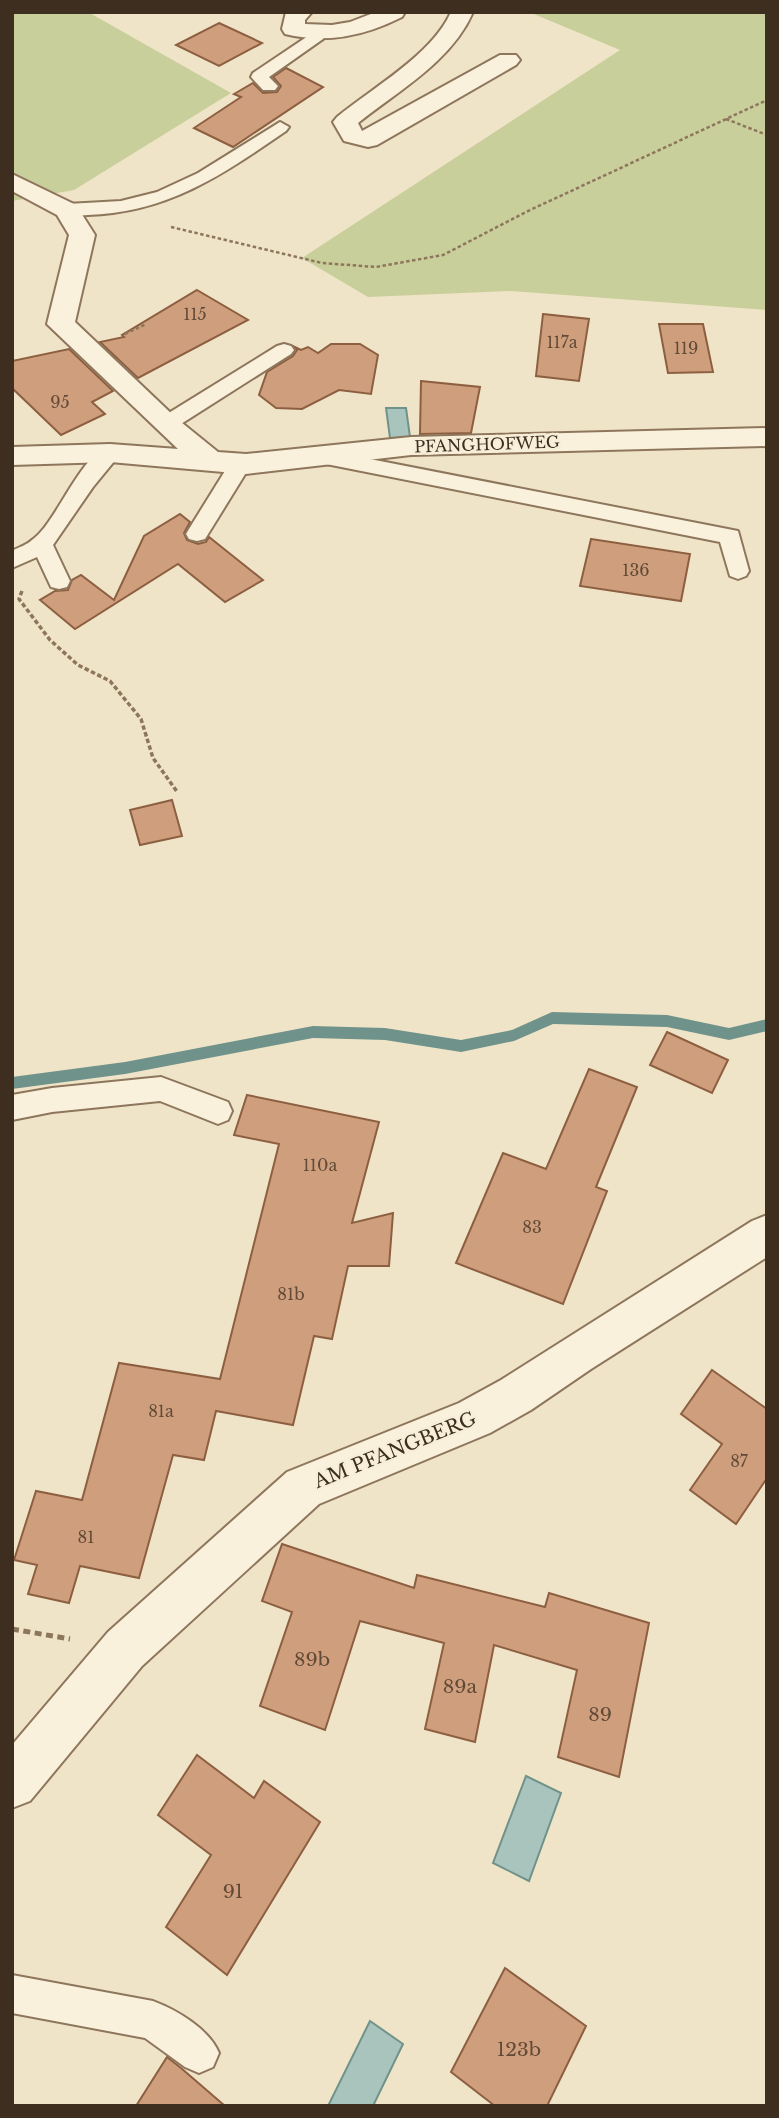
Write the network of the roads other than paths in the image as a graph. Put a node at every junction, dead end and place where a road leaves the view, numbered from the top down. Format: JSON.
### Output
{"nodes":[{"id":1,"x":301,"y":12,"type":"edge"},
{"id":2,"x":394,"y":12,"type":"edge"},
{"id":3,"x":462,"y":12,"type":"edge"},
{"id":4,"x":317,"y":35,"type":"junction"},
{"id":5,"x":508,"y":60,"type":"dead end"},
{"id":6,"x":269,"y":86,"type":"dead end"},
{"id":7,"x":280,"y":127,"type":"dead end"},
{"id":8,"x":12,"y":181,"type":"edge"},
{"id":9,"x":67,"y":210,"type":"junction"},
{"id":10,"x":284,"y":350,"type":"dead end"},
{"id":11,"x":166,"y":424,"type":"junction"},
{"id":12,"x":767,"y":437,"type":"edge"},
{"id":13,"x":110,"y":453,"type":"junction"},
{"id":14,"x":12,"y":456,"type":"edge"},
{"id":15,"x":319,"y":456,"type":"junction"},
{"id":16,"x":208,"y":459,"type":"junction"},
{"id":17,"x":241,"y":463,"type":"junction"},
{"id":18,"x":197,"y":534,"type":"dead end"},
{"id":19,"x":42,"y":545,"type":"junction"},
{"id":20,"x":12,"y":560,"type":"edge"},
{"id":21,"x":738,"y":571,"type":"dead end"},
{"id":22,"x":59,"y":582,"type":"dead end"},
{"id":23,"x":12,"y":1108,"type":"edge"},
{"id":24,"x":218,"y":1111,"type":"dead end"},
{"id":25,"x":767,"y":1234,"type":"edge"},
{"id":26,"x":12,"y":1783,"type":"edge"},
{"id":27,"x":12,"y":1994,"type":"edge"},
{"id":28,"x":199,"y":2053,"type":"dead end"}],
"edges":[{"from":1,"to":4,"type":"street"},
{"from":2,"to":4,"type":"street"},
{"from":3,"to":5,"type":"street"},
{"from":4,"to":6,"type":"lane"},
{"from":7,"to":9,"type":"lane"},
{"from":8,"to":9,"type":"street"},
{"from":9,"to":11,"type":"street"},
{"from":10,"to":11,"type":"lane"},
{"from":11,"to":16,"type":"street"},
{"from":12,"to":15,"type":"street","name":"PFANGHOFWEG"},
{"from":13,"to":14,"type":"street","name":"PFANGHOFWEG"},
{"from":13,"to":16,"type":"street","name":"PFANGHOFWEG"},
{"from":13,"to":19,"type":"lane"},
{"from":15,"to":17,"type":"street","name":"PFANGHOFWEG"},
{"from":15,"to":21,"type":"lane"},
{"from":16,"to":17,"type":"street","name":"PFANGHOFWEG"},
{"from":17,"to":18,"type":"lane"},
{"from":19,"to":20,"type":"lane"},
{"from":19,"to":22,"type":"lane"},
{"from":23,"to":24,"type":"lane"},
{"from":25,"to":26,"type":"street","name":"AM PFANGBERG"},
{"from":27,"to":28,"type":"lane"}]}
